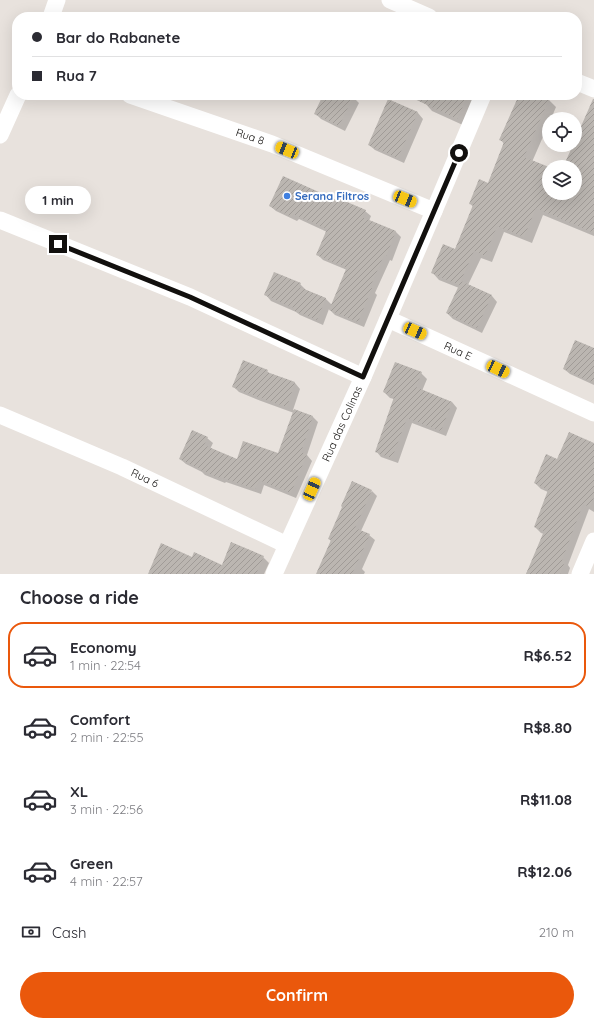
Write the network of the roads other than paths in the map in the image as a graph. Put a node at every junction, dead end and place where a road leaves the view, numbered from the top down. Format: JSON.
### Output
{"nodes":[{"id":1,"x":57,"y":0,"type":"edge"},
{"id":2,"x":390,"y":0,"type":"edge"},
{"id":3,"x":53,"y":12,"type":"edge"},
{"id":4,"x":418,"y":12,"type":"edge"},
{"id":5,"x":582,"y":84,"type":"edge"},
{"id":6,"x":594,"y":89,"type":"edge"},
{"id":7,"x":16,"y":100,"type":"edge"},
{"id":8,"x":144,"y":100,"type":"edge"},
{"id":9,"x":481,"y":100,"type":"edge"},
{"id":10,"x":0,"y":135,"type":"edge"},
{"id":11,"x":434,"y":211,"type":"junction"},
{"id":12,"x":0,"y":220,"type":"edge"},
{"id":13,"x":388,"y":319,"type":"junction"},
{"id":14,"x":363,"y":377,"type":"junction"},
{"id":15,"x":594,"y":413,"type":"edge"},
{"id":16,"x":0,"y":415,"type":"edge"},
{"id":17,"x":594,"y":541,"type":"edge"},
{"id":18,"x":287,"y":545,"type":"junction"},
{"id":19,"x":274,"y":574,"type":"edge"},
{"id":20,"x":580,"y":574,"type":"edge"}],
"edges":[{"from":1,"to":3,"type":"street"},
{"from":2,"to":4,"type":"street"},
{"from":5,"to":6,"type":"street"},
{"from":7,"to":10,"type":"street"},
{"from":8,"to":11,"type":"street","name":"Rua 8"},
{"from":9,"to":11,"type":"street","name":"Rua das Colinas"},
{"from":11,"to":13,"type":"street","name":"Rua das Colinas"},
{"from":12,"to":14,"type":"street"},
{"from":13,"to":14,"type":"street","name":"Rua das Colinas"},
{"from":13,"to":15,"type":"street","name":"Rua E"},
{"from":14,"to":18,"type":"street","name":"Rua das Colinas"},
{"from":16,"to":18,"type":"street","name":"Rua 6"},
{"from":17,"to":20,"type":"street"},
{"from":18,"to":19,"type":"street","name":"Rua das Colinas"}]}
